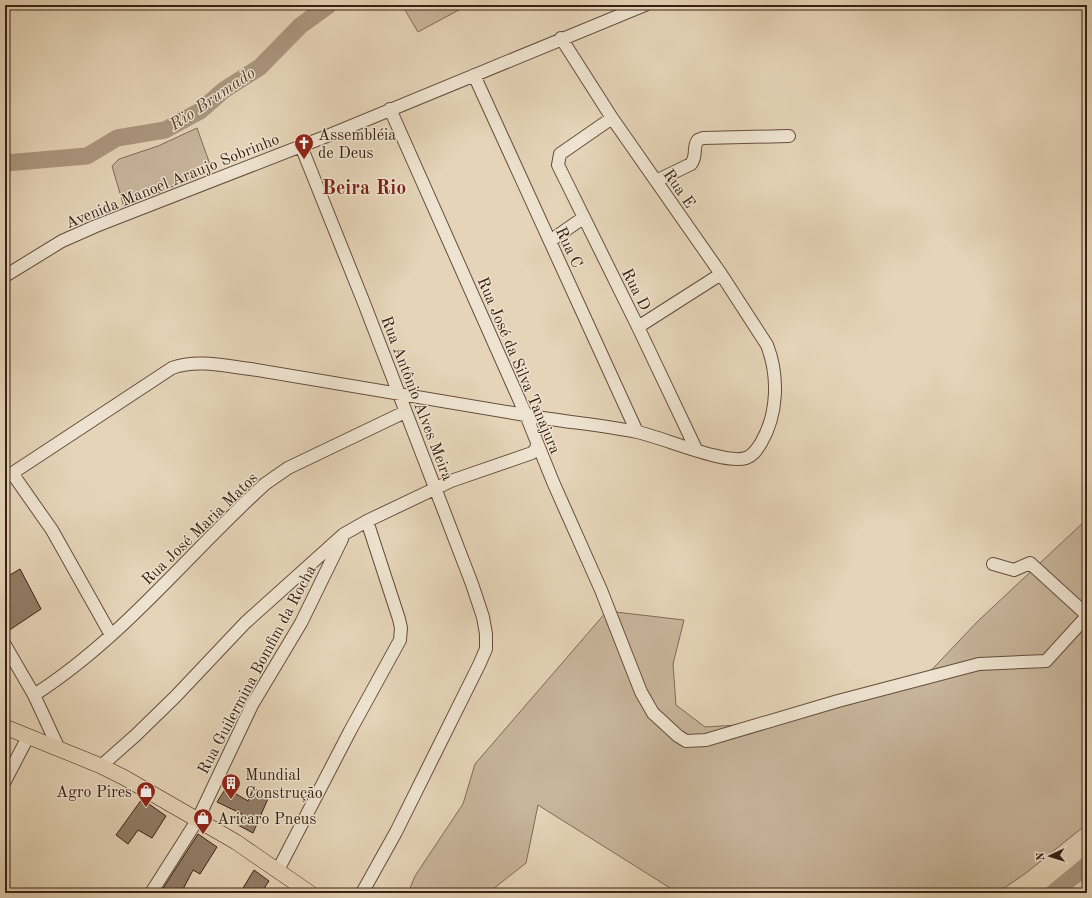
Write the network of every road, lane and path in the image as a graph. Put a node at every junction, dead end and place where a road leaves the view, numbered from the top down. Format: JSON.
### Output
{"nodes":[{"id":1,"x":645,"y":5,"type":"edge"},
{"id":2,"x":561,"y":38,"type":"junction"},
{"id":3,"x":474,"y":75,"type":"junction"},
{"id":4,"x":390,"y":109,"type":"junction"},
{"id":5,"x":612,"y":118,"type":"junction"},
{"id":6,"x":789,"y":136,"type":"dead end"},
{"id":7,"x":301,"y":146,"type":"junction"},
{"id":8,"x":656,"y":181,"type":"junction"},
{"id":9,"x":583,"y":218,"type":"junction"},
{"id":10,"x":550,"y":241,"type":"junction"},
{"id":11,"x":721,"y":274,"type":"junction"},
{"id":12,"x":5,"y":276,"type":"edge"},
{"id":13,"x":638,"y":326,"type":"junction"},
{"id":14,"x":398,"y":393,"type":"junction"},
{"id":15,"x":405,"y":412,"type":"junction"},
{"id":16,"x":526,"y":415,"type":"junction"},
{"id":17,"x":637,"y":432,"type":"junction"},
{"id":18,"x":537,"y":444,"type":"junction"},
{"id":19,"x":696,"y":449,"type":"junction"},
{"id":20,"x":9,"y":476,"type":"edge"},
{"id":21,"x":436,"y":488,"type":"junction"},
{"id":22,"x":367,"y":521,"type":"junction"},
{"id":23,"x":344,"y":534,"type":"junction"},
{"id":24,"x":993,"y":564,"type":"dead end"},
{"id":25,"x":1087,"y":615,"type":"edge"},
{"id":26,"x":111,"y":635,"type":"junction"},
{"id":27,"x":5,"y":645,"type":"edge"},
{"id":28,"x":34,"y":695,"type":"junction"},
{"id":29,"x":5,"y":727,"type":"edge"},
{"id":30,"x":28,"y":737,"type":"junction"},
{"id":31,"x":59,"y":749,"type":"junction"},
{"id":32,"x":101,"y":766,"type":"junction"},
{"id":33,"x":5,"y":781,"type":"edge"},
{"id":34,"x":198,"y":819,"type":"junction"},
{"id":35,"x":278,"y":870,"type":"junction"},
{"id":36,"x":151,"y":893,"type":"edge"},
{"id":37,"x":310,"y":893,"type":"edge"},
{"id":38,"x":362,"y":893,"type":"edge"}],
"edges":[{"from":1,"to":2,"type":"street","name":"Avenida Manoel Araujo Sobrinho"},
{"from":2,"to":3,"type":"street","name":"Avenida Manoel Araujo Sobrinho"},
{"from":2,"to":5,"type":"street","name":"Rua E"},
{"from":3,"to":4,"type":"street","name":"Avenida Manoel Araujo Sobrinho"},
{"from":3,"to":10,"type":"street","name":"Rua C"},
{"from":4,"to":7,"type":"street","name":"Avenida Manoel Araujo Sobrinho"},
{"from":4,"to":16,"type":"street","name":"Rua José da Silva Tanajura"},
{"from":5,"to":8,"type":"street","name":"Rua E"},
{"from":5,"to":9,"type":"street","name":"Rua D"},
{"from":6,"to":8,"type":"street"},
{"from":7,"to":12,"type":"street","name":"Avenida Manoel Araujo Sobrinho"},
{"from":7,"to":14,"type":"street","name":"Rua Antônio Alves Meira"},
{"from":8,"to":11,"type":"street","name":"Rua E"},
{"from":9,"to":10,"type":"street"},
{"from":9,"to":13,"type":"street","name":"Rua D"},
{"from":10,"to":17,"type":"street","name":"Rua C"},
{"from":11,"to":13,"type":"street"},
{"from":11,"to":19,"type":"street","name":"Rua E"},
{"from":13,"to":19,"type":"street","name":"Rua D"},
{"from":14,"to":15,"type":"street","name":"Rua Antônio Alves Meira"},
{"from":14,"to":16,"type":"street"},
{"from":14,"to":20,"type":"street"},
{"from":15,"to":21,"type":"street","name":"Rua Antônio Alves Meira"},
{"from":15,"to":26,"type":"street","name":"Rua José Maria Matos"},
{"from":16,"to":17,"type":"street"},
{"from":16,"to":18,"type":"street","name":"Rua José da Silva Tanajura"},
{"from":17,"to":19,"type":"street"},
{"from":18,"to":21,"type":"street"},
{"from":18,"to":25,"type":"street","name":"Rua José da Silva Tanajura"},
{"from":20,"to":26,"type":"street"},
{"from":21,"to":22,"type":"street"},
{"from":21,"to":38,"type":"street","name":"Rua Antônio Alves Meira"},
{"from":22,"to":23,"type":"street"},
{"from":22,"to":35,"type":"street"},
{"from":23,"to":32,"type":"street"},
{"from":23,"to":34,"type":"street","name":"Rua Guilermina Bomfim da Rocha"},
{"from":24,"to":25,"type":"street"},
{"from":26,"to":28,"type":"street","name":"Rua José Maria Matos"},
{"from":27,"to":28,"type":"street"},
{"from":28,"to":31,"type":"street"},
{"from":29,"to":30,"type":"main road"},
{"from":30,"to":31,"type":"main road"},
{"from":30,"to":33,"type":"street"},
{"from":31,"to":32,"type":"main road"},
{"from":32,"to":34,"type":"main road"},
{"from":34,"to":35,"type":"main road"},
{"from":34,"to":36,"type":"street","name":"Rua Guilermina Bomfim da Rocha"},
{"from":35,"to":37,"type":"main road"}]}
